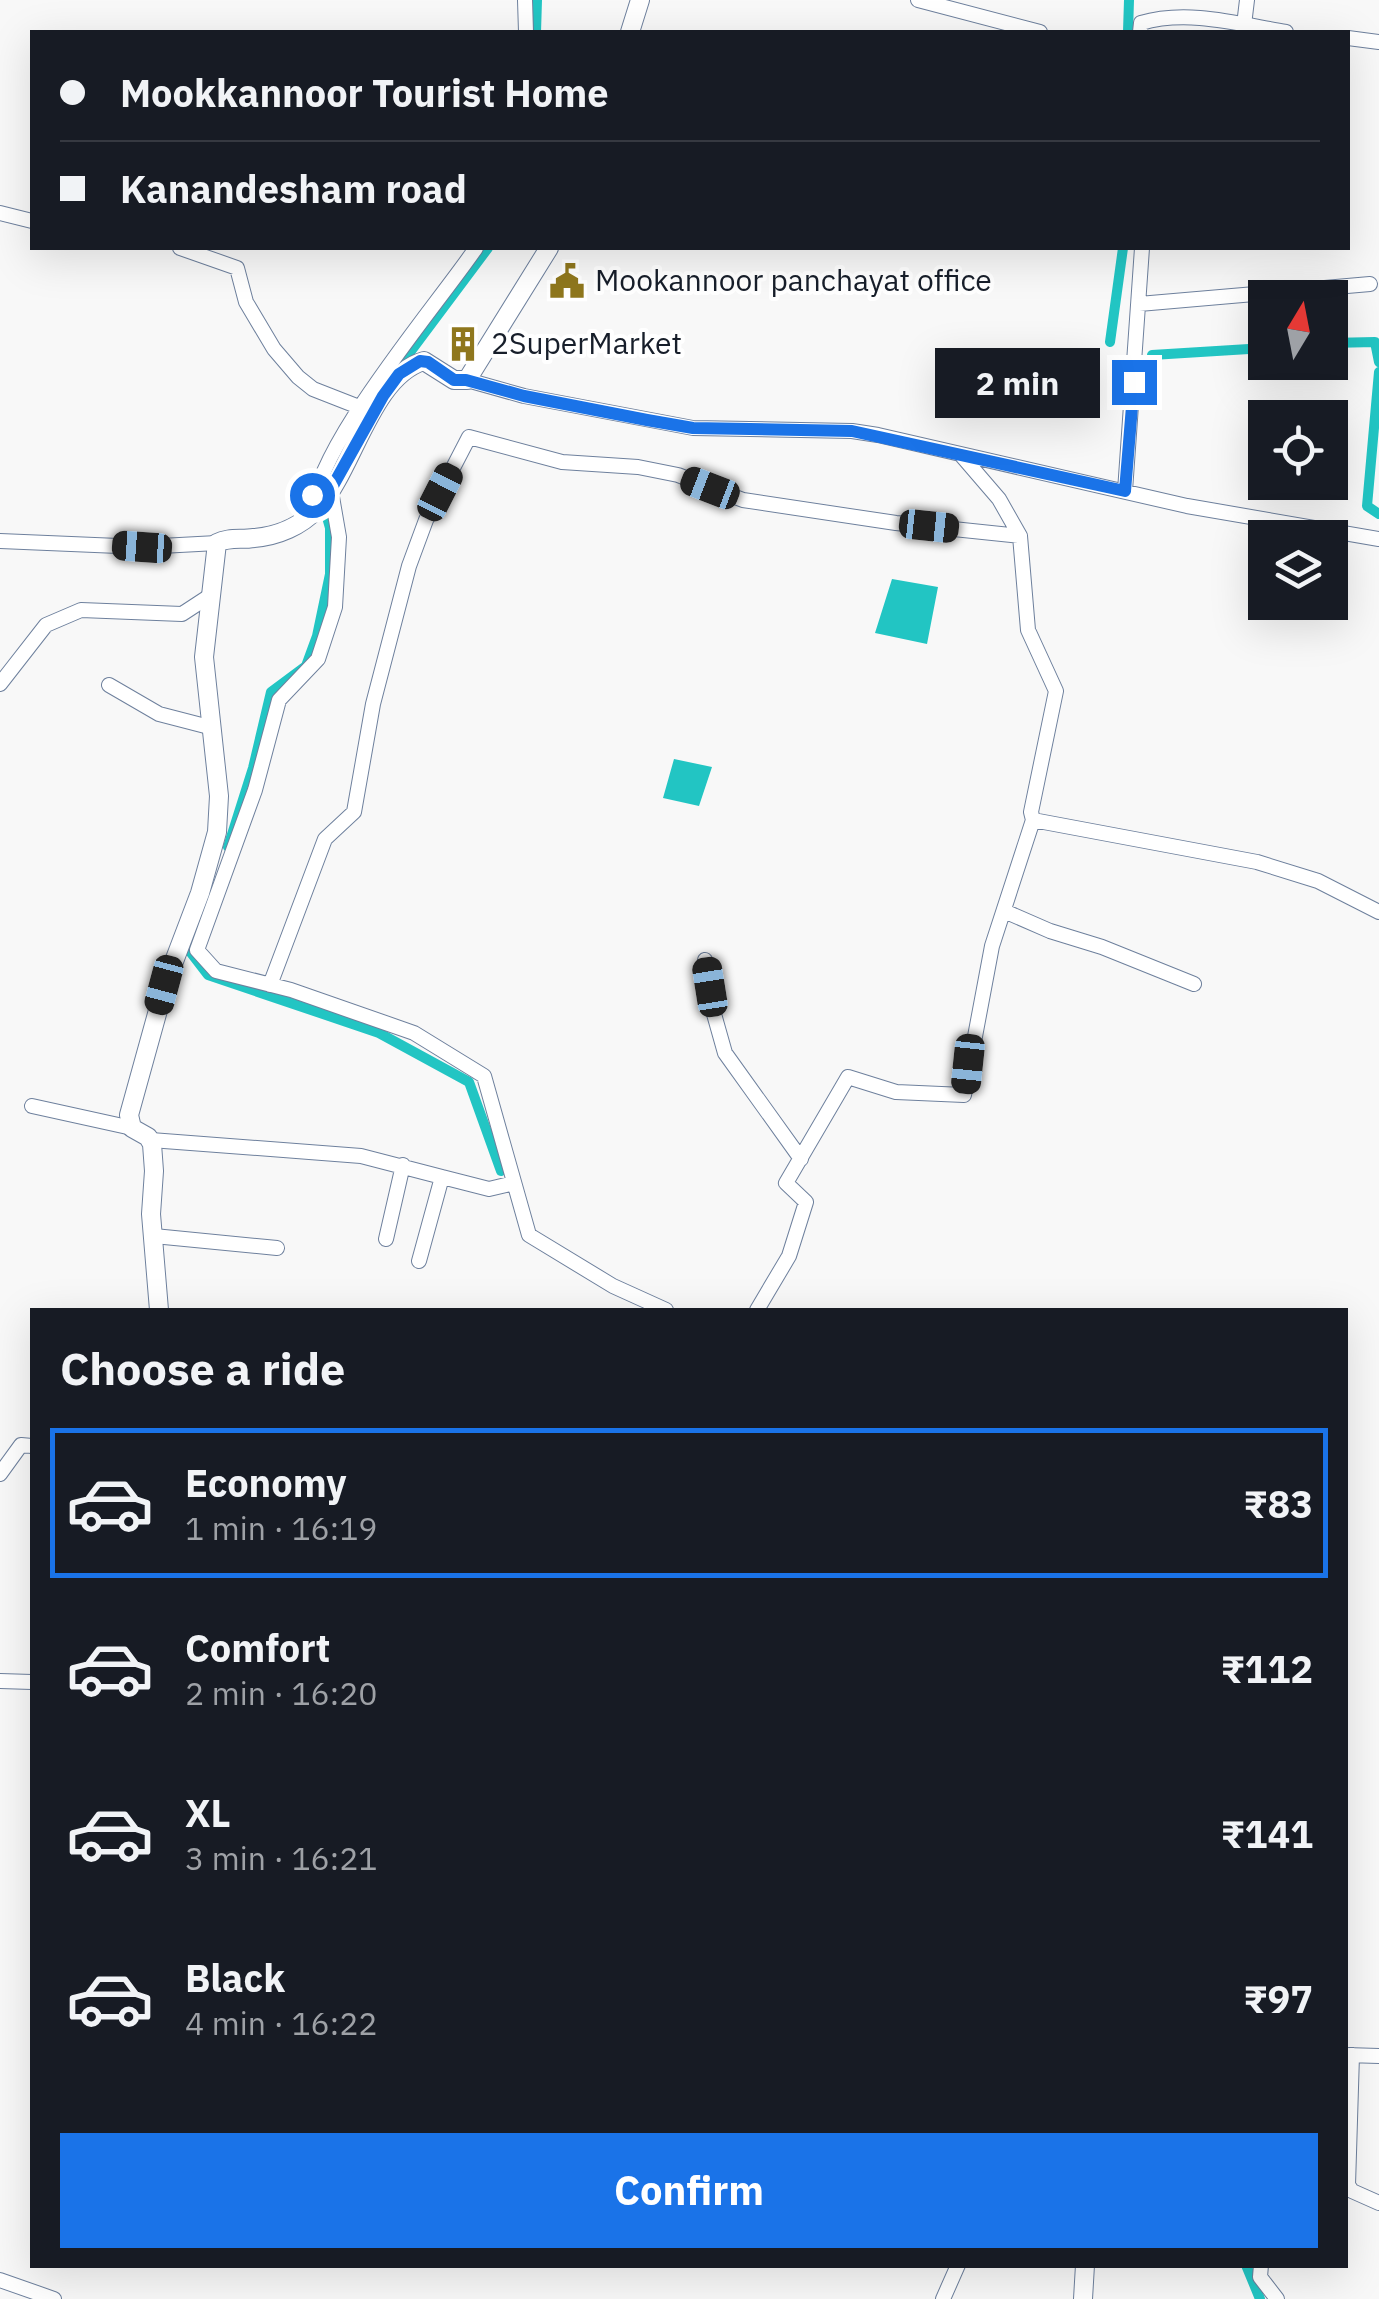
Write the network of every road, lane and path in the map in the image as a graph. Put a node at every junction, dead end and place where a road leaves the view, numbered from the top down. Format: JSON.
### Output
{"nodes":[{"id":1,"x":525,"y":0,"type":"edge"},
{"id":2,"x":640,"y":0,"type":"edge"},
{"id":3,"x":918,"y":0,"type":"edge"},
{"id":4,"x":1247,"y":0,"type":"edge"},
{"id":5,"x":1244,"y":25,"type":"junction"},
{"id":6,"x":526,"y":30,"type":"edge"},
{"id":7,"x":631,"y":30,"type":"edge"},
{"id":8,"x":1032,"y":30,"type":"edge"},
{"id":9,"x":1140,"y":30,"type":"edge"},
{"id":10,"x":1274,"y":30,"type":"edge"},
{"id":11,"x":1350,"y":38,"type":"edge"},
{"id":12,"x":1379,"y":42,"type":"edge"},
{"id":13,"x":0,"y":213,"type":"edge"},
{"id":14,"x":30,"y":220,"type":"edge"},
{"id":15,"x":186,"y":250,"type":"edge"},
{"id":16,"x":475,"y":250,"type":"edge"},
{"id":17,"x":549,"y":250,"type":"edge"},
{"id":18,"x":1142,"y":252,"type":"edge"},
{"id":19,"x":1370,"y":284,"type":"dead end"},
{"id":20,"x":1139,"y":304,"type":"junction"},
{"id":21,"x":466,"y":380,"type":"junction"},
{"id":22,"x":359,"y":406,"type":"junction"},
{"id":23,"x":962,"y":456,"type":"junction"},
{"id":24,"x":1125,"y":491,"type":"junction"},
{"id":25,"x":322,"y":503,"type":"junction"},
{"id":26,"x":1020,"y":536,"type":"junction"},
{"id":27,"x":1379,"y":539,"type":"edge"},
{"id":28,"x":0,"y":541,"type":"edge"},
{"id":29,"x":216,"y":543,"type":"junction"},
{"id":30,"x":208,"y":597,"type":"junction"},
{"id":31,"x":0,"y":684,"type":"edge"},
{"id":32,"x":109,"y":685,"type":"dead end"},
{"id":33,"x":213,"y":728,"type":"junction"},
{"id":34,"x":1033,"y":820,"type":"junction"},
{"id":35,"x":1004,"y":911,"type":"junction"},
{"id":36,"x":1379,"y":912,"type":"edge"},
{"id":37,"x":705,"y":960,"type":"dead end"},
{"id":38,"x":1194,"y":984,"type":"dead end"},
{"id":39,"x":270,"y":985,"type":"junction"},
{"id":40,"x":32,"y":1106,"type":"dead end"},
{"id":41,"x":132,"y":1128,"type":"junction"},
{"id":42,"x":151,"y":1140,"type":"junction"},
{"id":43,"x":801,"y":1159,"type":"junction"},
{"id":44,"x":403,"y":1165,"type":"junction"},
{"id":45,"x":442,"y":1177,"type":"junction"},
{"id":46,"x":514,"y":1183,"type":"junction"},
{"id":47,"x":154,"y":1236,"type":"junction"},
{"id":48,"x":386,"y":1239,"type":"dead end"},
{"id":49,"x":277,"y":1248,"type":"dead end"},
{"id":50,"x":418,"y":1261,"type":"dead end"},
{"id":51,"x":159,"y":1308,"type":"edge"},
{"id":52,"x":662,"y":1308,"type":"edge"},
{"id":53,"x":758,"y":1308,"type":"edge"},
{"id":54,"x":30,"y":1446,"type":"edge"},
{"id":55,"x":0,"y":1474,"type":"edge"},
{"id":56,"x":0,"y":1681,"type":"edge"},
{"id":57,"x":30,"y":1682,"type":"edge"},
{"id":58,"x":1349,"y":2055,"type":"edge"},
{"id":59,"x":1379,"y":2056,"type":"edge"},
{"id":60,"x":1379,"y":2202,"type":"edge"},
{"id":61,"x":957,"y":2268,"type":"edge"},
{"id":62,"x":1086,"y":2268,"type":"edge"},
{"id":63,"x":1260,"y":2268,"type":"edge"},
{"id":64,"x":0,"y":2280,"type":"edge"},
{"id":65,"x":54,"y":2299,"type":"edge"},
{"id":66,"x":943,"y":2299,"type":"edge"},
{"id":67,"x":1083,"y":2299,"type":"edge"},
{"id":68,"x":1277,"y":2299,"type":"edge"}],
"edges":[{"from":1,"to":6,"type":"street"},
{"from":2,"to":7,"type":"main road"},
{"from":3,"to":8,"type":"street"},
{"from":4,"to":5,"type":"street"},
{"from":5,"to":9,"type":"street"},
{"from":5,"to":10,"type":"street"},
{"from":11,"to":12,"type":"street"},
{"from":13,"to":14,"type":"street"},
{"from":15,"to":22,"type":"street"},
{"from":16,"to":22,"type":"street"},
{"from":17,"to":21,"type":"main road"},
{"from":18,"to":20,"type":"street"},
{"from":19,"to":20,"type":"street"},
{"from":20,"to":24,"type":"street"},
{"from":21,"to":23,"type":"street"},
{"from":21,"to":25,"type":"main road"},
{"from":22,"to":25,"type":"street"},
{"from":23,"to":24,"type":"street"},
{"from":23,"to":26,"type":"street"},
{"from":24,"to":27,"type":"street"},
{"from":25,"to":29,"type":"main road"},
{"from":25,"to":39,"type":"street"},
{"from":26,"to":34,"type":"street"},
{"from":26,"to":39,"type":"street"},
{"from":28,"to":29,"type":"street"},
{"from":29,"to":30,"type":"main road"},
{"from":30,"to":31,"type":"street"},
{"from":30,"to":33,"type":"main road"},
{"from":32,"to":33,"type":"street"},
{"from":33,"to":41,"type":"main road"},
{"from":34,"to":35,"type":"street"},
{"from":34,"to":36,"type":"street"},
{"from":35,"to":38,"type":"street"},
{"from":35,"to":43,"type":"street"},
{"from":37,"to":43,"type":"street"},
{"from":39,"to":46,"type":"street"},
{"from":40,"to":41,"type":"street"},
{"from":41,"to":42,"type":"main road"},
{"from":42,"to":44,"type":"street"},
{"from":42,"to":47,"type":"main road"},
{"from":43,"to":53,"type":"street"},
{"from":44,"to":45,"type":"street"},
{"from":44,"to":48,"type":"street"},
{"from":45,"to":46,"type":"street"},
{"from":45,"to":50,"type":"street"},
{"from":46,"to":52,"type":"street"},
{"from":47,"to":49,"type":"street"},
{"from":47,"to":51,"type":"main road"},
{"from":54,"to":55,"type":"street"},
{"from":56,"to":57,"type":"street"},
{"from":58,"to":59,"type":"street"},
{"from":58,"to":60,"type":"street"},
{"from":61,"to":66,"type":"street"},
{"from":62,"to":67,"type":"main road"},
{"from":63,"to":68,"type":"street"},
{"from":64,"to":65,"type":"street"}]}
